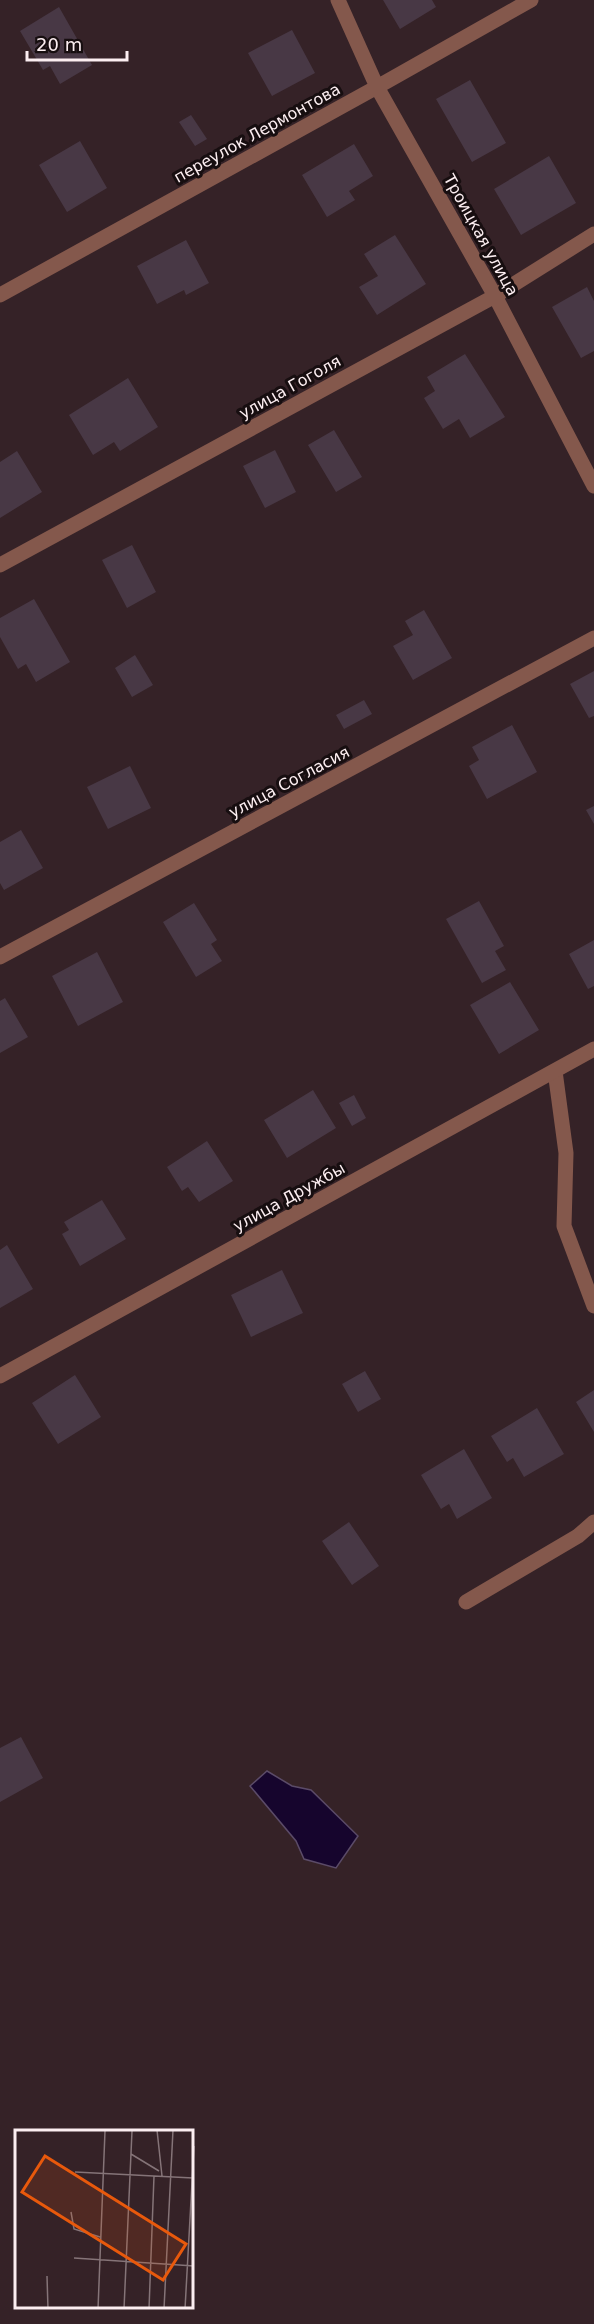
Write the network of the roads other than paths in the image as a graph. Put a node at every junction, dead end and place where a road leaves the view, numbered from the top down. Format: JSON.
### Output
{"nodes":[{"id":1,"x":338,"y":0,"type":"edge"},
{"id":2,"x":531,"y":0,"type":"edge"},
{"id":3,"x":378,"y":87,"type":"junction"},
{"id":4,"x":594,"y":234,"type":"edge"},
{"id":5,"x":0,"y":295,"type":"edge"},
{"id":6,"x":495,"y":296,"type":"junction"},
{"id":7,"x":594,"y":486,"type":"edge"},
{"id":8,"x":0,"y":565,"type":"edge"},
{"id":9,"x":594,"y":639,"type":"edge"},
{"id":10,"x":0,"y":957,"type":"edge"},
{"id":11,"x":594,"y":1049,"type":"edge"},
{"id":12,"x":555,"y":1071,"type":"junction"},
{"id":13,"x":594,"y":1306,"type":"edge"},
{"id":14,"x":0,"y":1376,"type":"edge"},
{"id":15,"x":594,"y":1522,"type":"edge"},
{"id":16,"x":466,"y":1602,"type":"dead end"}],
"edges":[{"from":1,"to":3,"type":"street","name":"Троицкая улица"},
{"from":2,"to":3,"type":"street","name":"переулок Лермонтова"},
{"from":3,"to":5,"type":"street","name":"переулок Лермонтова"},
{"from":3,"to":6,"type":"street","name":"Троицкая улица"},
{"from":4,"to":6,"type":"street","name":"улица Гоголя"},
{"from":6,"to":7,"type":"street","name":"Троицкая улица"},
{"from":6,"to":8,"type":"street","name":"улица Гоголя"},
{"from":9,"to":10,"type":"street","name":"улица Согласия"},
{"from":11,"to":12,"type":"street","name":"улица Дружбы"},
{"from":12,"to":13,"type":"street"},
{"from":12,"to":14,"type":"street","name":"улица Дружбы"},
{"from":15,"to":16,"type":"street"}]}
